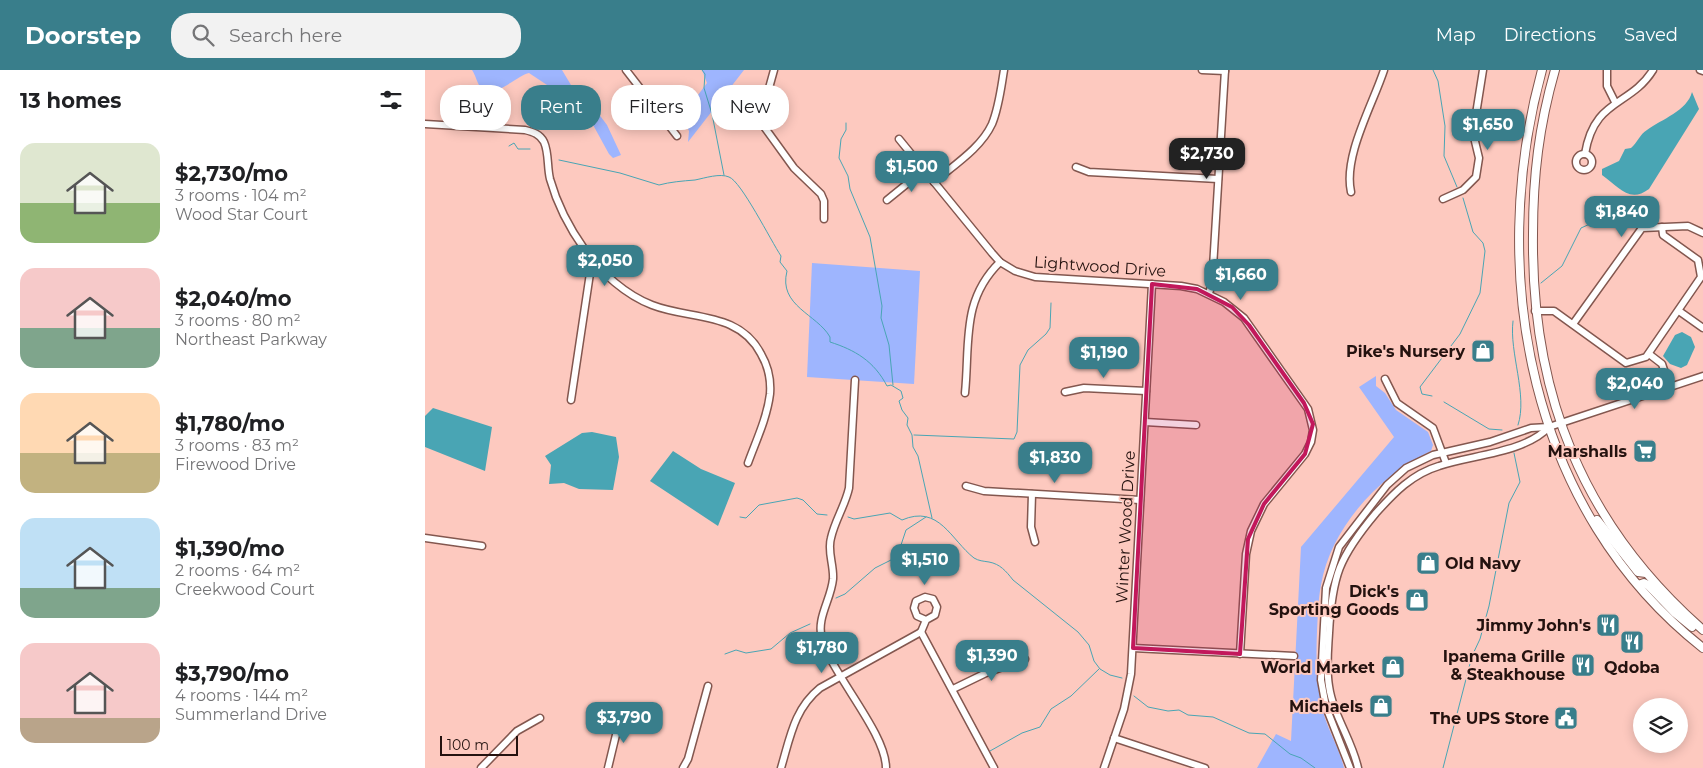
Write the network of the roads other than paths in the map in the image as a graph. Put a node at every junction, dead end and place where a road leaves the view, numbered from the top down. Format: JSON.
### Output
{"nodes":[{"id":1,"x":626,"y":70,"type":"edge"},
{"id":2,"x":774,"y":70,"type":"edge"},
{"id":3,"x":1004,"y":70,"type":"edge"},
{"id":4,"x":1202,"y":70,"type":"edge"},
{"id":5,"x":1225,"y":70,"type":"edge"},
{"id":6,"x":1384,"y":70,"type":"edge"},
{"id":7,"x":1483,"y":70,"type":"edge"},
{"id":8,"x":1542,"y":70,"type":"edge"},
{"id":9,"x":1555,"y":70,"type":"edge"},
{"id":10,"x":1607,"y":70,"type":"edge"},
{"id":11,"x":1653,"y":70,"type":"edge"},
{"id":12,"x":1615,"y":102,"type":"junction"},
{"id":13,"x":425,"y":124,"type":"edge"},
{"id":14,"x":677,"y":136,"type":"dead end"},
{"id":15,"x":899,"y":139,"type":"dead end"},
{"id":16,"x":1585,"y":154,"type":"dead end"},
{"id":17,"x":1076,"y":167,"type":"dead end"},
{"id":18,"x":924,"y":170,"type":"junction"},
{"id":19,"x":1218,"y":178,"type":"junction"},
{"id":20,"x":934,"y":182,"type":"junction"},
{"id":21,"x":1351,"y":192,"type":"dead end"},
{"id":22,"x":1443,"y":199,"type":"dead end"},
{"id":23,"x":887,"y":200,"type":"dead end"},
{"id":24,"x":824,"y":219,"type":"dead end"},
{"id":25,"x":1662,"y":227,"type":"junction"},
{"id":26,"x":1703,"y":233,"type":"edge"},
{"id":27,"x":592,"y":260,"type":"junction"},
{"id":28,"x":1000,"y":262,"type":"junction"},
{"id":29,"x":1152,"y":284,"type":"junction"},
{"id":30,"x":1209,"y":293,"type":"junction"},
{"id":31,"x":1535,"y":311,"type":"junction"},
{"id":32,"x":1679,"y":311,"type":"junction"},
{"id":33,"x":1573,"y":324,"type":"junction"},
{"id":34,"x":1703,"y":328,"type":"edge"},
{"id":35,"x":1649,"y":354,"type":"junction"},
{"id":36,"x":1703,"y":376,"type":"edge"},
{"id":37,"x":855,"y":380,"type":"dead end"},
{"id":38,"x":1385,"y":380,"type":"dead end"},
{"id":39,"x":1670,"y":388,"type":"junction"},
{"id":40,"x":1146,"y":391,"type":"junction"},
{"id":41,"x":1065,"y":392,"type":"dead end"},
{"id":42,"x":965,"y":393,"type":"dead end"},
{"id":43,"x":571,"y":400,"type":"dead end"},
{"id":44,"x":1145,"y":422,"type":"junction"},
{"id":45,"x":1560,"y":424,"type":"junction"},
{"id":46,"x":1196,"y":425,"type":"dead end"},
{"id":47,"x":1549,"y":427,"type":"junction"},
{"id":48,"x":1443,"y":452,"type":"junction"},
{"id":49,"x":748,"y":463,"type":"dead end"},
{"id":50,"x":1446,"y":463,"type":"junction"},
{"id":51,"x":966,"y":486,"type":"dead end"},
{"id":52,"x":1032,"y":494,"type":"junction"},
{"id":53,"x":1141,"y":500,"type":"junction"},
{"id":54,"x":1588,"y":511,"type":"junction"},
{"id":55,"x":425,"y":538,"type":"edge"},
{"id":56,"x":1035,"y":542,"type":"dead end"},
{"id":57,"x":482,"y":546,"type":"dead end"},
{"id":58,"x":1646,"y":573,"type":"junction"},
{"id":59,"x":1638,"y":585,"type":"junction"},
{"id":60,"x":926,"y":620,"type":"dead end"},
{"id":61,"x":1703,"y":631,"type":"edge"},
{"id":62,"x":921,"y":632,"type":"junction"},
{"id":63,"x":1133,"y":648,"type":"junction"},
{"id":64,"x":1703,"y":648,"type":"edge"},
{"id":65,"x":1240,"y":654,"type":"junction"},
{"id":66,"x":1294,"y":656,"type":"dead end"},
{"id":67,"x":1025,"y":659,"type":"dead end"},
{"id":68,"x":841,"y":676,"type":"junction"},
{"id":69,"x":708,"y":686,"type":"dead end"},
{"id":70,"x":953,"y":689,"type":"junction"},
{"id":71,"x":621,"y":714,"type":"dead end"},
{"id":72,"x":540,"y":718,"type":"dead end"},
{"id":73,"x":1114,"y":738,"type":"junction"},
{"id":74,"x":481,"y":768,"type":"edge"},
{"id":75,"x":608,"y":768,"type":"edge"},
{"id":76,"x":683,"y":768,"type":"edge"},
{"id":77,"x":781,"y":768,"type":"edge"},
{"id":78,"x":886,"y":768,"type":"edge"},
{"id":79,"x":994,"y":768,"type":"edge"},
{"id":80,"x":1105,"y":768,"type":"edge"},
{"id":81,"x":1205,"y":768,"type":"edge"},
{"id":82,"x":1350,"y":768,"type":"edge"},
{"id":83,"x":1359,"y":768,"type":"edge"}],
"edges":[{"from":1,"to":14,"type":"street"},
{"from":2,"to":24,"type":"street"},
{"from":3,"to":20,"type":"street"},
{"from":4,"to":5,"type":"street"},
{"from":5,"to":19,"type":"street"},
{"from":6,"to":21,"type":"street"},
{"from":7,"to":22,"type":"street"},
{"from":8,"to":47,"type":"main road"},
{"from":9,"to":31,"type":"main road"},
{"from":10,"to":12,"type":"street"},
{"from":11,"to":12,"type":"street"},
{"from":12,"to":16,"type":"street"},
{"from":13,"to":27,"type":"street"},
{"from":15,"to":18,"type":"street","name":"Lightwood Drive"},
{"from":17,"to":19,"type":"street"},
{"from":18,"to":20,"type":"street","name":"Lightwood Drive"},
{"from":18,"to":23,"type":"street"},
{"from":19,"to":30,"type":"street"},
{"from":20,"to":28,"type":"street","name":"Lightwood Drive"},
{"from":25,"to":26,"type":"street"},
{"from":25,"to":32,"type":"street"},
{"from":25,"to":33,"type":"street"},
{"from":27,"to":43,"type":"street"},
{"from":27,"to":49,"type":"street"},
{"from":28,"to":29,"type":"street","name":"Lightwood Drive"},
{"from":28,"to":42,"type":"street"},
{"from":29,"to":30,"type":"street","name":"Lightwood Drive"},
{"from":29,"to":40,"type":"street","name":"Winter Wood Drive"},
{"from":30,"to":65,"type":"street","name":"Lightwood Drive"},
{"from":31,"to":33,"type":"street"},
{"from":31,"to":45,"type":"main road"},
{"from":32,"to":34,"type":"street"},
{"from":32,"to":35,"type":"street"},
{"from":33,"to":35,"type":"street"},
{"from":35,"to":39,"type":"street"},
{"from":36,"to":39,"type":"street"},
{"from":37,"to":68,"type":"street"},
{"from":38,"to":48,"type":"street"},
{"from":39,"to":45,"type":"street"},
{"from":40,"to":41,"type":"street"},
{"from":40,"to":44,"type":"street","name":"Winter Wood Drive"},
{"from":44,"to":46,"type":"street"},
{"from":44,"to":53,"type":"street","name":"Winter Wood Drive"},
{"from":45,"to":47,"type":"street"},
{"from":45,"to":58,"type":"main road"},
{"from":47,"to":48,"type":"street"},
{"from":47,"to":50,"type":"street"},
{"from":47,"to":54,"type":"main road"},
{"from":48,"to":50,"type":"street"},
{"from":48,"to":82,"type":"street"},
{"from":50,"to":83,"type":"street"},
{"from":51,"to":52,"type":"street"},
{"from":52,"to":53,"type":"street"},
{"from":52,"to":56,"type":"street"},
{"from":53,"to":63,"type":"street","name":"Winter Wood Drive"},
{"from":54,"to":58,"type":"main road"},
{"from":54,"to":59,"type":"main road"},
{"from":55,"to":57,"type":"street"},
{"from":58,"to":61,"type":"main road"},
{"from":59,"to":61,"type":"main road"},
{"from":59,"to":64,"type":"main road"},
{"from":60,"to":62,"type":"street"},
{"from":62,"to":68,"type":"street"},
{"from":62,"to":70,"type":"street"},
{"from":63,"to":65,"type":"street"},
{"from":63,"to":73,"type":"street","name":"Winter Wood Drive"},
{"from":65,"to":66,"type":"street"},
{"from":67,"to":70,"type":"street"},
{"from":68,"to":77,"type":"street"},
{"from":68,"to":78,"type":"street"},
{"from":69,"to":76,"type":"street"},
{"from":70,"to":79,"type":"street"},
{"from":71,"to":75,"type":"street"},
{"from":72,"to":74,"type":"street"},
{"from":73,"to":80,"type":"street","name":"Winter Wood Drive"},
{"from":73,"to":81,"type":"street"}]}
